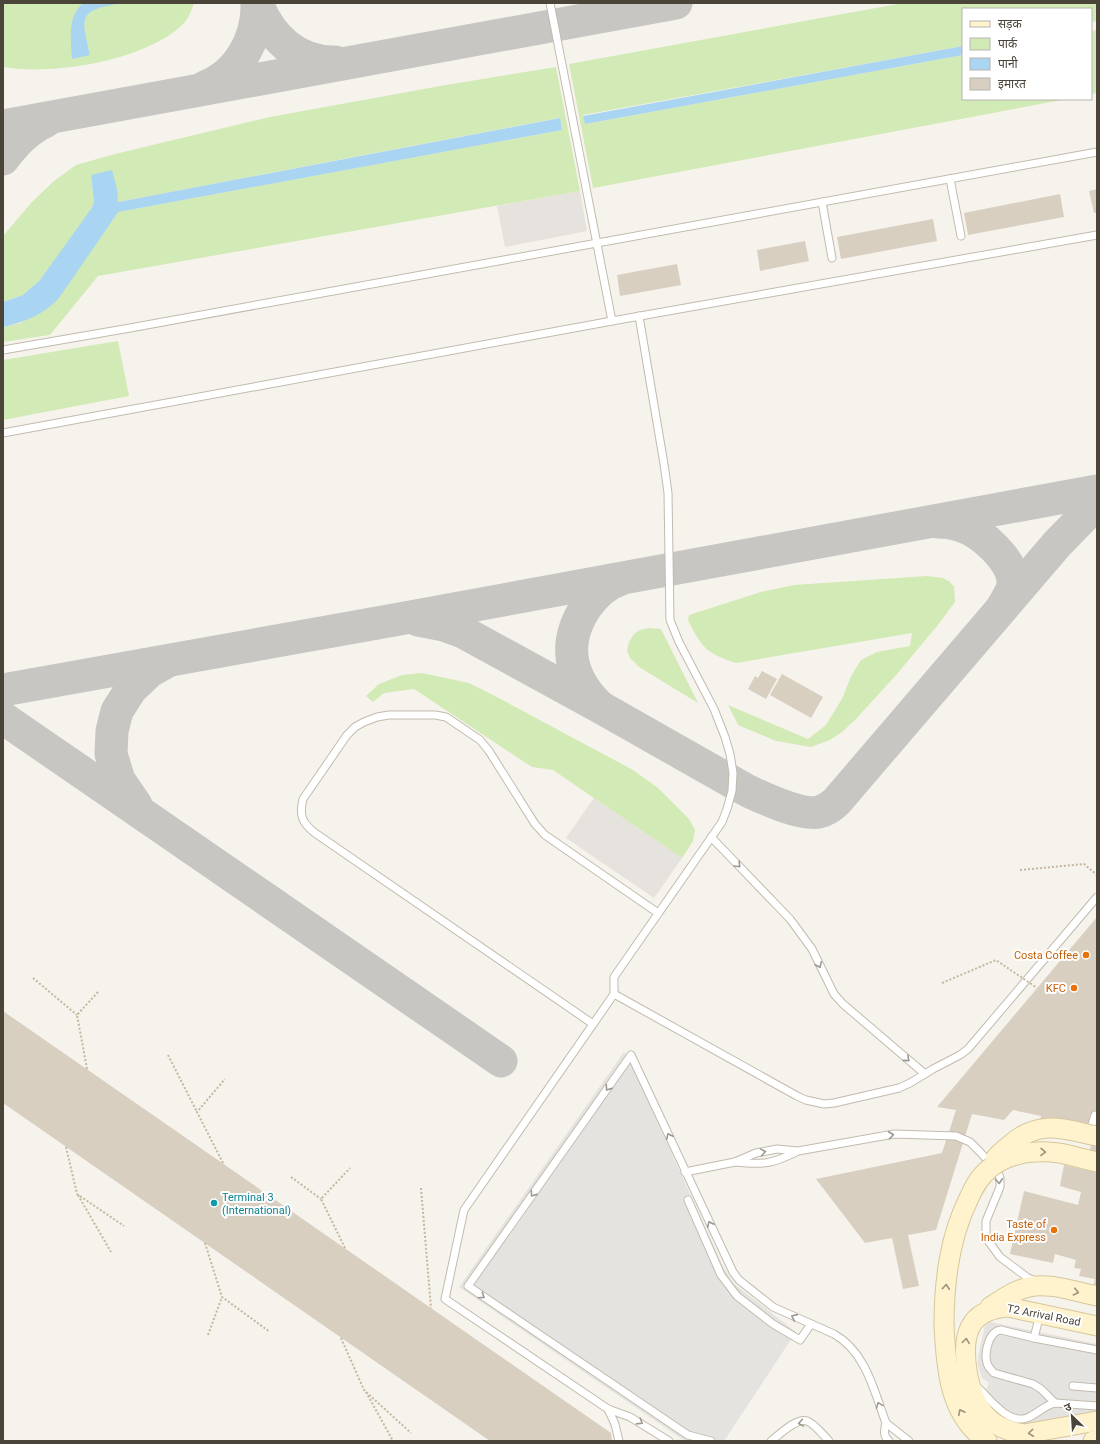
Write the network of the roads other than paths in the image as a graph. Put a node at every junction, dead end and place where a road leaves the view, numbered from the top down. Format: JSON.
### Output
{"nodes":[{"id":1,"x":550,"y":3,"type":"edge"},
{"id":2,"x":1097,"y":152,"type":"edge"},
{"id":3,"x":950,"y":179,"type":"junction"},
{"id":4,"x":822,"y":202,"type":"junction"},
{"id":5,"x":1097,"y":235,"type":"edge"},
{"id":6,"x":961,"y":236,"type":"dead end"},
{"id":7,"x":597,"y":243,"type":"junction"},
{"id":8,"x":832,"y":258,"type":"dead end"},
{"id":9,"x":639,"y":316,"type":"junction"},
{"id":10,"x":612,"y":321,"type":"junction"},
{"id":11,"x":3,"y":350,"type":"edge"},
{"id":12,"x":3,"y":433,"type":"edge"},
{"id":13,"x":711,"y":837,"type":"junction"},
{"id":14,"x":1097,"y":897,"type":"edge"},
{"id":15,"x":658,"y":913,"type":"junction"},
{"id":16,"x":614,"y":994,"type":"junction"},
{"id":17,"x":593,"y":1024,"type":"junction"},
{"id":18,"x":925,"y":1074,"type":"junction"},
{"id":19,"x":1095,"y":1115,"type":"dead end"},
{"id":20,"x":1093,"y":1135,"type":"edge"},
{"id":21,"x":798,"y":1151,"type":"junction"},
{"id":22,"x":735,"y":1162,"type":"junction"},
{"id":23,"x":1097,"y":1162,"type":"edge"},
{"id":24,"x":685,"y":1172,"type":"junction"},
{"id":25,"x":982,"y":1176,"type":"junction"},
{"id":26,"x":688,"y":1200,"type":"dead end"},
{"id":27,"x":1050,"y":1286,"type":"junction"},
{"id":28,"x":1097,"y":1296,"type":"edge"},
{"id":29,"x":773,"y":1307,"type":"junction"},
{"id":30,"x":1040,"y":1314,"type":"junction"},
{"id":31,"x":764,"y":1317,"type":"junction"},
{"id":32,"x":977,"y":1318,"type":"junction"},
{"id":33,"x":811,"y":1324,"type":"junction"},
{"id":34,"x":1097,"y":1326,"type":"edge"},
{"id":35,"x":1034,"y":1338,"type":"junction"},
{"id":36,"x":1097,"y":1350,"type":"edge"},
{"id":37,"x":969,"y":1380,"type":"junction"},
{"id":38,"x":1073,"y":1386,"type":"dead end"},
{"id":39,"x":1097,"y":1388,"type":"edge"},
{"id":40,"x":1055,"y":1403,"type":"junction"},
{"id":41,"x":1097,"y":1406,"type":"edge"},
{"id":42,"x":608,"y":1409,"type":"junction"},
{"id":43,"x":1097,"y":1421,"type":"edge"},
{"id":44,"x":885,"y":1427,"type":"junction"},
{"id":45,"x":688,"y":1435,"type":"junction"},
{"id":46,"x":1097,"y":1440,"type":"edge"},
{"id":47,"x":619,"y":1441,"type":"edge"},
{"id":48,"x":668,"y":1441,"type":"edge"},
{"id":49,"x":696,"y":1441,"type":"edge"},
{"id":50,"x":711,"y":1441,"type":"edge"},
{"id":51,"x":771,"y":1441,"type":"edge"},
{"id":52,"x":829,"y":1441,"type":"edge"},
{"id":53,"x":880,"y":1441,"type":"edge"},
{"id":54,"x":889,"y":1441,"type":"edge"},
{"id":55,"x":909,"y":1441,"type":"edge"},
{"id":56,"x":987,"y":1441,"type":"edge"},
{"id":57,"x":1093,"y":1441,"type":"edge"}],
"edges":[{"from":1,"to":7,"type":"lane"},
{"from":2,"to":3,"type":"lane"},
{"from":3,"to":4,"type":"lane"},
{"from":3,"to":6,"type":"lane"},
{"from":4,"to":7,"type":"lane"},
{"from":4,"to":8,"type":"lane"},
{"from":5,"to":9,"type":"lane"},
{"from":7,"to":10,"type":"lane"},
{"from":7,"to":11,"type":"lane"},
{"from":9,"to":10,"type":"lane"},
{"from":9,"to":13,"type":"lane"},
{"from":10,"to":12,"type":"lane"},
{"from":13,"to":15,"type":"lane"},
{"from":13,"to":18,"type":"lane","one_way":true},
{"from":14,"to":18,"type":"lane"},
{"from":15,"to":16,"type":"lane"},
{"from":15,"to":17,"type":"lane"},
{"from":16,"to":17,"type":"lane"},
{"from":16,"to":18,"type":"lane"},
{"from":17,"to":42,"type":"lane"},
{"from":19,"to":20,"type":"lane"},
{"from":20,"to":25,"type":"main road","bridge":true},
{"from":22,"to":21,"type":"lane","one_way":true},
{"from":21,"to":22,"type":"lane"},
{"from":21,"to":27,"type":"lane","one_way":true},
{"from":22,"to":24,"type":"lane"},
{"from":25,"to":23,"type":"main road","one_way":true,"bridge":true},
{"from":29,"to":24,"type":"lane","one_way":true},
{"from":24,"to":45,"type":"lane","one_way":true},
{"from":56,"to":25,"type":"main road","one_way":true,"bridge":true},
{"from":26,"to":31,"type":"lane"},
{"from":27,"to":28,"type":"main road","one_way":true},
{"from":27,"to":32,"type":"main road"},
{"from":29,"to":31,"type":"lane"},
{"from":33,"to":29,"type":"lane","one_way":true},
{"from":30,"to":32,"type":"main road","name":"T2 Arrival Road"},
{"from":30,"to":34,"type":"main road","name":"T2 Arrival Road"},
{"from":30,"to":35,"type":"lane"},
{"from":31,"to":33,"type":"lane"},
{"from":37,"to":32,"type":"main road","one_way":true},
{"from":44,"to":33,"type":"lane","one_way":true},
{"from":35,"to":36,"type":"lane"},
{"from":35,"to":40,"type":"lane"},
{"from":37,"to":40,"type":"lane"},
{"from":43,"to":37,"type":"main road","one_way":true},
{"from":38,"to":39,"type":"lane"},
{"from":40,"to":41,"type":"lane"},
{"from":42,"to":47,"type":"lane"},
{"from":42,"to":48,"type":"lane","one_way":true},
{"from":44,"to":53,"type":"lane"},
{"from":44,"to":54,"type":"lane"},
{"from":44,"to":55,"type":"lane"},
{"from":45,"to":49,"type":"lane"},
{"from":45,"to":50,"type":"lane"},
{"from":46,"to":57,"type":"main road"},
{"from":52,"to":51,"type":"lane","one_way":true}]}
